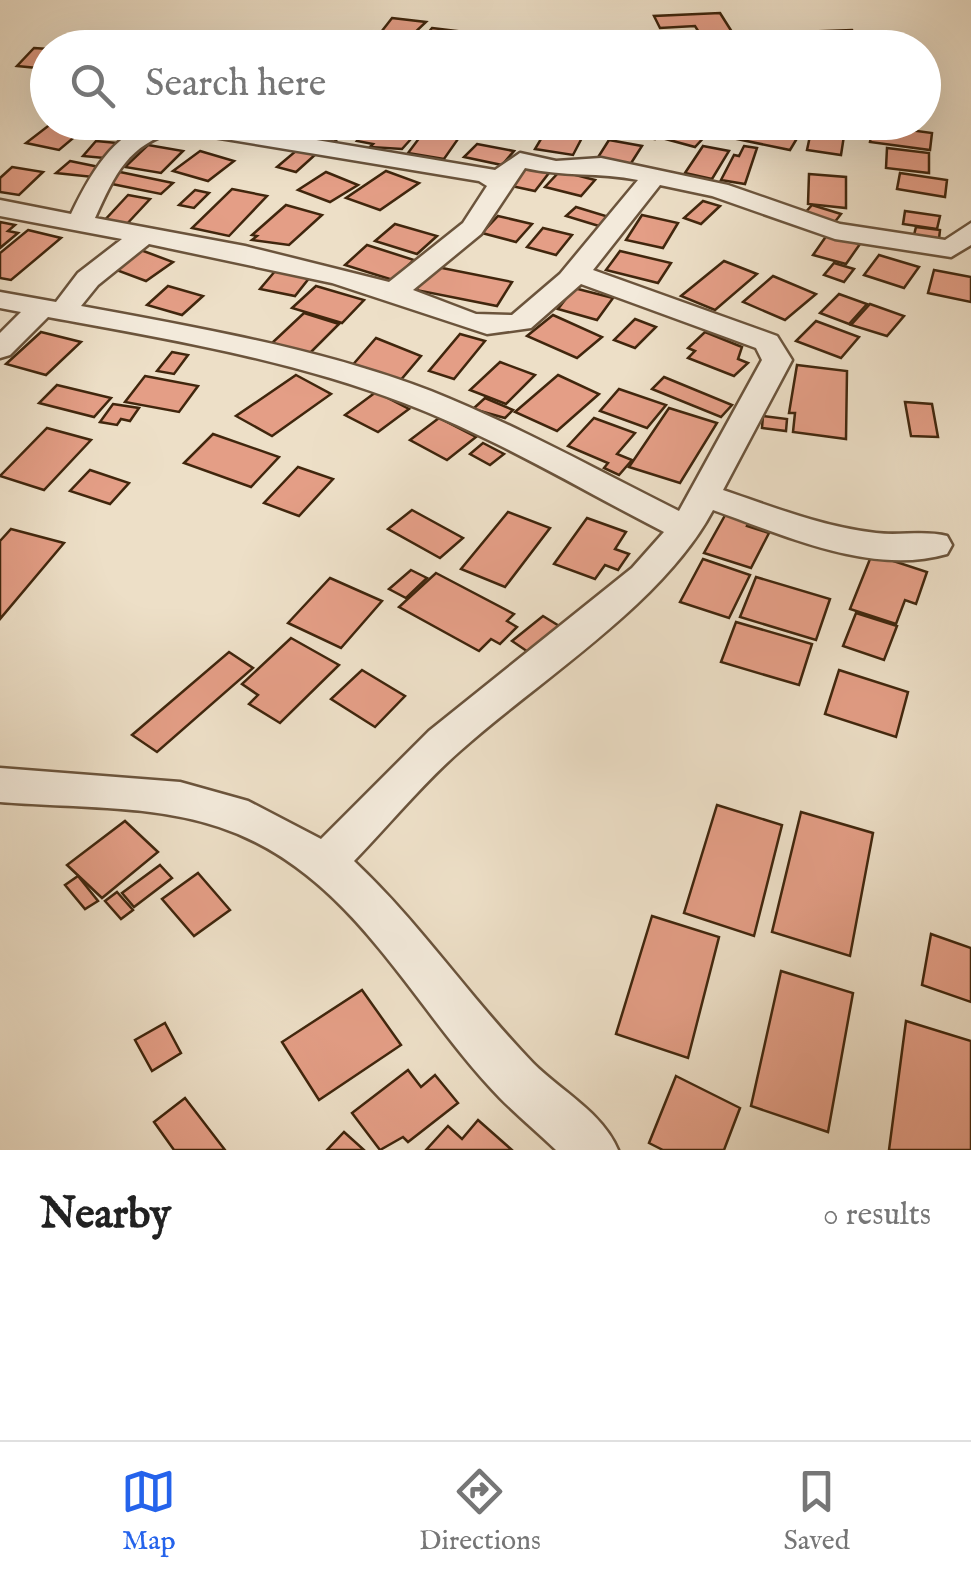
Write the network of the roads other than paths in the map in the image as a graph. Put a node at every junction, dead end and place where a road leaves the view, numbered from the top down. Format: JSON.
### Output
{"nodes":[{"id":1,"x":133,"y":140,"type":"edge"},
{"id":2,"x":274,"y":140,"type":"edge"},
{"id":3,"x":654,"y":177,"type":"junction"},
{"id":4,"x":497,"y":182,"type":"junction"},
{"id":5,"x":0,"y":208,"type":"edge"},
{"id":6,"x":80,"y":225,"type":"junction"},
{"id":7,"x":971,"y":231,"type":"edge"},
{"id":8,"x":141,"y":237,"type":"junction"},
{"id":9,"x":573,"y":272,"type":"junction"},
{"id":10,"x":393,"y":292,"type":"junction"},
{"id":11,"x":0,"y":300,"type":"edge"},
{"id":12,"x":52,"y":310,"type":"junction"},
{"id":13,"x":0,"y":349,"type":"edge"},
{"id":14,"x":705,"y":496,"type":"junction"},
{"id":15,"x":686,"y":529,"type":"junction"},
{"id":16,"x":935,"y":545,"type":"dead end"},
{"id":17,"x":0,"y":786,"type":"edge"},
{"id":18,"x":326,"y":862,"type":"junction"},
{"id":19,"x":593,"y":1150,"type":"edge"}],
"edges":[{"from":1,"to":6,"type":"street"},
{"from":2,"to":4,"type":"street"},
{"from":3,"to":4,"type":"street"},
{"from":3,"to":7,"type":"street"},
{"from":3,"to":9,"type":"street"},
{"from":4,"to":10,"type":"street"},
{"from":5,"to":6,"type":"street"},
{"from":6,"to":8,"type":"street"},
{"from":8,"to":10,"type":"street"},
{"from":8,"to":12,"type":"street"},
{"from":9,"to":10,"type":"street"},
{"from":9,"to":14,"type":"street"},
{"from":11,"to":12,"type":"street"},
{"from":12,"to":13,"type":"street"},
{"from":12,"to":15,"type":"street"},
{"from":14,"to":15,"type":"street"},
{"from":14,"to":16,"type":"street"},
{"from":15,"to":18,"type":"street"},
{"from":17,"to":18,"type":"street"},
{"from":18,"to":19,"type":"street"}]}
